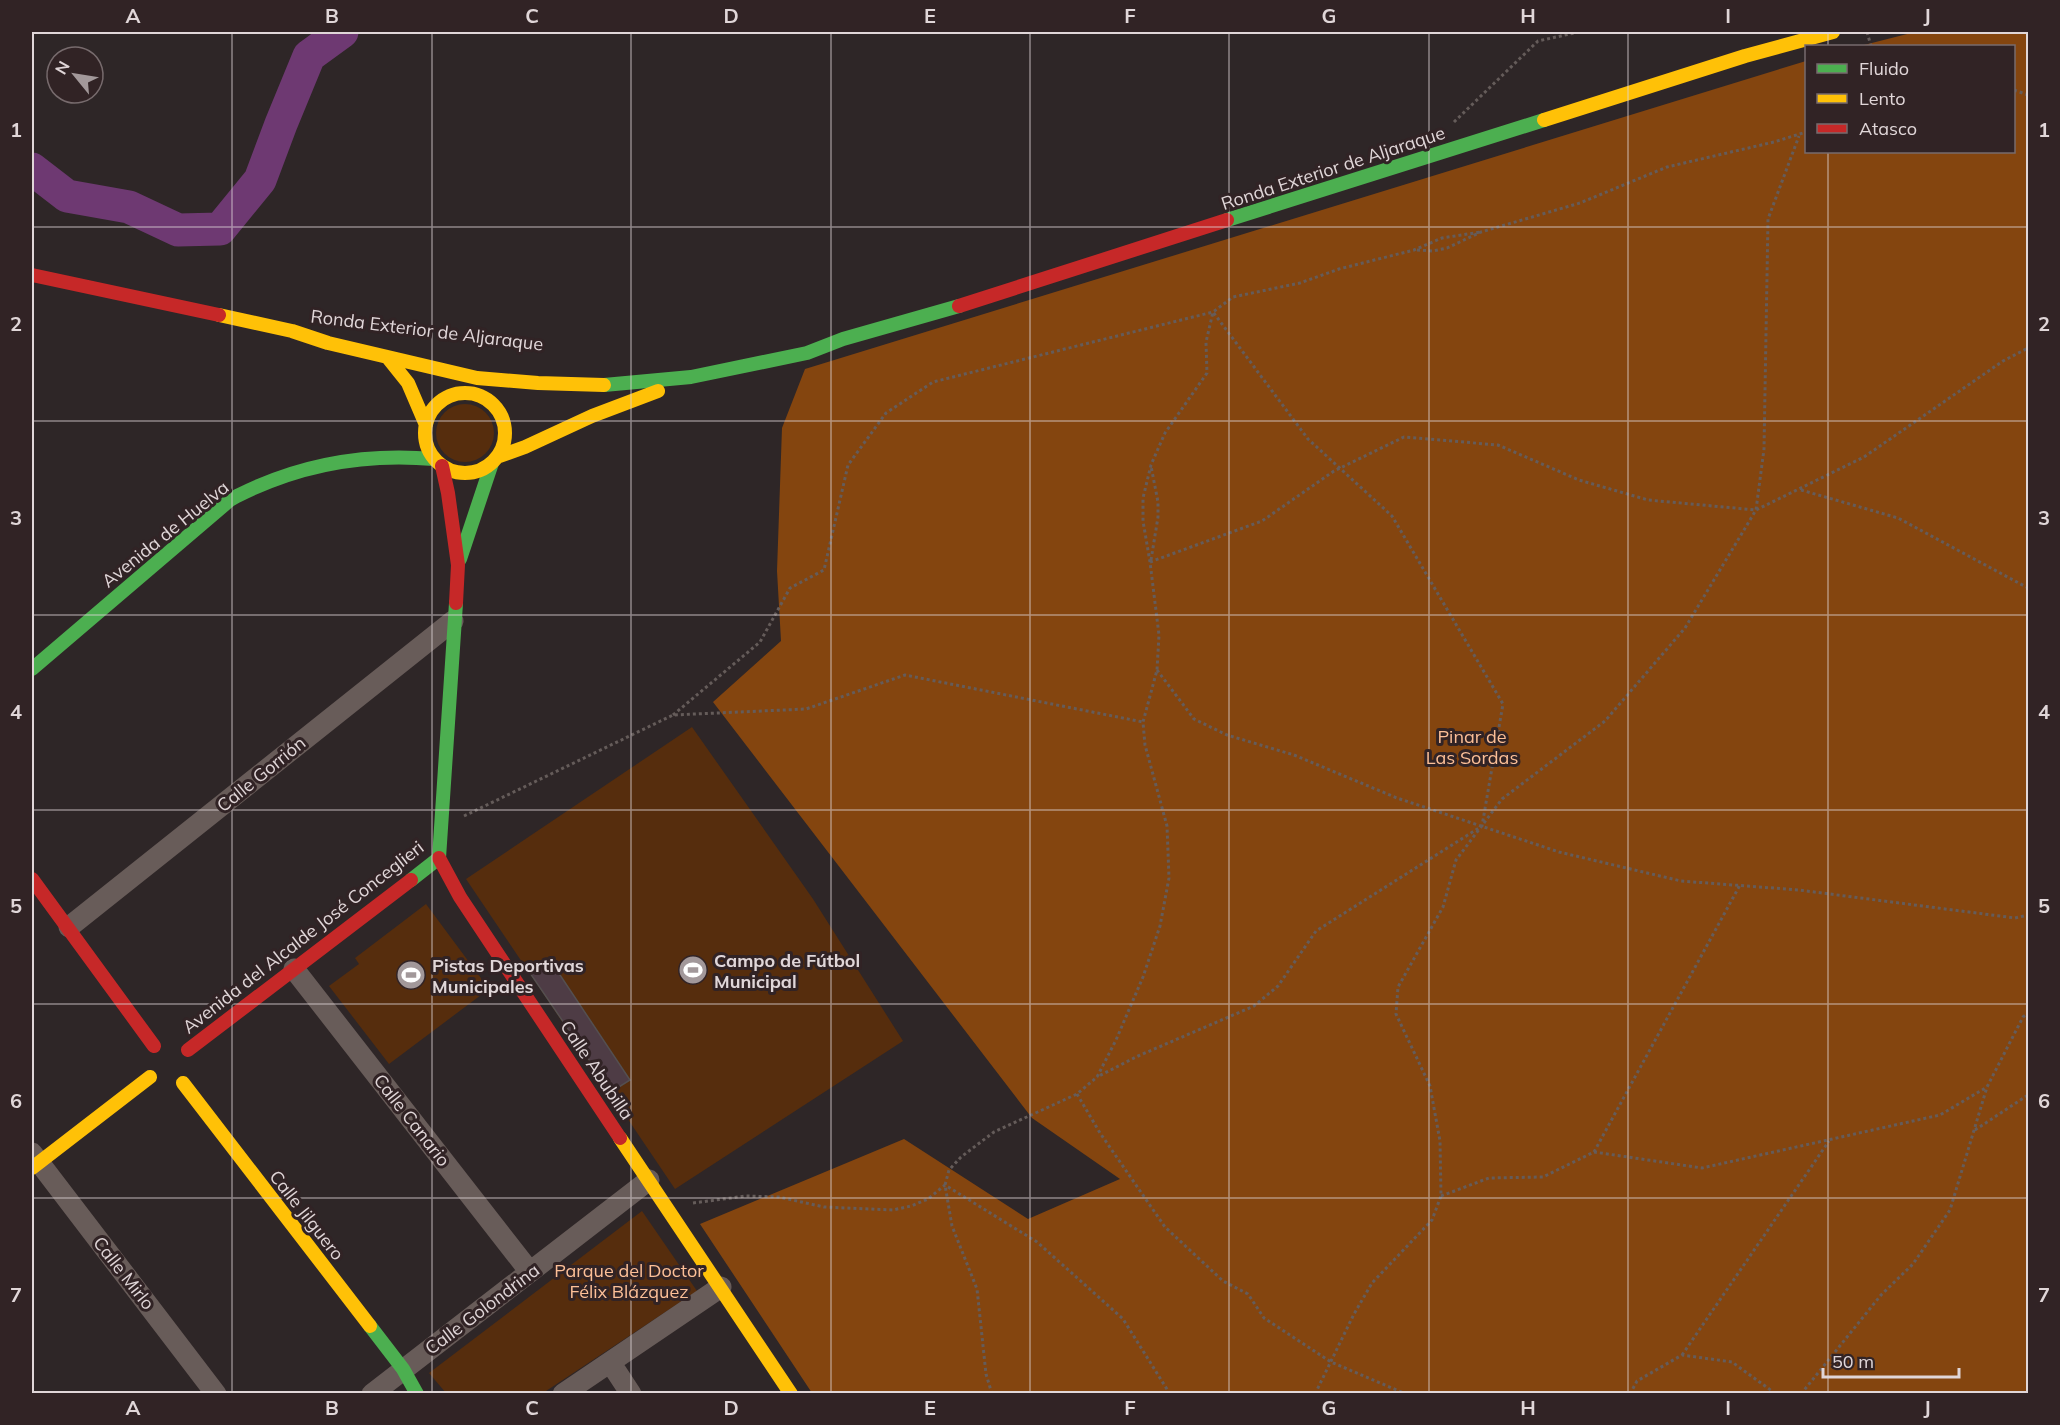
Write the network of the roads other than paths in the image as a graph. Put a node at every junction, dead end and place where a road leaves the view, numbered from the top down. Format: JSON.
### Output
{"nodes":[{"id":1,"x":1833,"y":32,"type":"edge"},
{"id":2,"x":32,"y":275,"type":"edge"},
{"id":3,"x":292,"y":331,"type":"junction"},
{"id":4,"x":843,"y":339,"type":"junction"},
{"id":5,"x":401,"y":346,"type":"dead end"},
{"id":6,"x":738,"y":354,"type":"dead end"},
{"id":7,"x":444,"y":356,"type":"dead end"},
{"id":8,"x":388,"y":358,"type":"junction"},
{"id":9,"x":554,"y":368,"type":"dead end"},
{"id":10,"x":691,"y":377,"type":"junction"},
{"id":11,"x":477,"y":378,"type":"junction"},
{"id":12,"x":472,"y":393,"type":"junction"},
{"id":13,"x":425,"y":427,"type":"junction"},
{"id":14,"x":377,"y":458,"type":"junction"},
{"id":15,"x":494,"y":460,"type":"junction"},
{"id":16,"x":438,"y":462,"type":"junction"},
{"id":17,"x":458,"y":565,"type":"junction"},
{"id":18,"x":453,"y":621,"type":"junction"},
{"id":19,"x":32,"y":669,"type":"edge"},
{"id":20,"x":439,"y":858,"type":"junction"},
{"id":21,"x":32,"y":879,"type":"edge"},
{"id":22,"x":69,"y":927,"type":"junction"},
{"id":23,"x":294,"y":969,"type":"junction"},
{"id":24,"x":149,"y":1061,"type":"junction"},
{"id":25,"x":191,"y":1062,"type":"junction"},
{"id":26,"x":183,"y":1083,"type":"junction"},
{"id":27,"x":34,"y":1161,"type":"edge"},
{"id":28,"x":649,"y":1180,"type":"junction"},
{"id":29,"x":530,"y":1272,"type":"junction"},
{"id":30,"x":721,"y":1287,"type":"junction"},
{"id":31,"x":610,"y":1362,"type":"junction"},
{"id":32,"x":403,"y":1369,"type":"junction"},
{"id":33,"x":216,"y":1394,"type":"edge"},
{"id":34,"x":372,"y":1394,"type":"edge"},
{"id":35,"x":417,"y":1394,"type":"edge"},
{"id":36,"x":429,"y":1394,"type":"edge"},
{"id":37,"x":563,"y":1394,"type":"edge"},
{"id":38,"x":631,"y":1394,"type":"edge"},
{"id":39,"x":791,"y":1394,"type":"edge"}],
"edges":[{"from":1,"to":4,"type":"street","name":"Ronda Exterior de Aljaraque"},
{"from":2,"to":3,"type":"street","name":"Ronda Exterior de Aljaraque"},
{"from":3,"to":5,"type":"street","name":"Ronda Exterior de Aljaraque"},
{"from":3,"to":8,"type":"street","name":"Ronda Exterior de Aljaraque"},
{"from":4,"to":6,"type":"street","name":"Ronda Exterior de Aljaraque"},
{"from":4,"to":10,"type":"street","name":"Ronda Exterior de Aljaraque"},
{"from":7,"to":11,"type":"street"},
{"from":8,"to":11,"type":"street","name":"Ronda Exterior de Aljaraque"},
{"from":8,"to":13,"type":"street"},
{"from":9,"to":11,"type":"street"},
{"from":10,"to":11,"type":"street","name":"Ronda Exterior de Aljaraque"},
{"from":10,"to":15,"type":"street"},
{"from":11,"to":12,"type":"street"},
{"from":12,"to":13,"type":"street"},
{"from":12,"to":15,"type":"street"},
{"from":13,"to":14,"type":"street","name":"Avenida de Huelva"},
{"from":13,"to":16,"type":"street"},
{"from":14,"to":16,"type":"street","name":"Avenida de Huelva"},
{"from":14,"to":19,"type":"street","name":"Avenida de Huelva"},
{"from":15,"to":16,"type":"street"},
{"from":15,"to":17,"type":"street","name":"Avenida del Alcalde José Conceglieri"},
{"from":16,"to":17,"type":"street","name":"Avenida del Alcalde José Conceglieri"},
{"from":17,"to":18,"type":"street","name":"Avenida del Alcalde José Conceglieri"},
{"from":18,"to":20,"type":"street","name":"Avenida del Alcalde José Conceglieri"},
{"from":18,"to":22,"type":"street","name":"Calle Gorrión"},
{"from":20,"to":23,"type":"street","name":"Avenida del Alcalde José Conceglieri"},
{"from":20,"to":28,"type":"street","name":"Calle Abubilla"},
{"from":21,"to":22,"type":"street"},
{"from":22,"to":24,"type":"street"},
{"from":23,"to":25,"type":"street","name":"Avenida del Alcalde José Conceglieri"},
{"from":23,"to":29,"type":"street","name":"Calle Canario"},
{"from":24,"to":25,"type":"street"},
{"from":24,"to":26,"type":"street"},
{"from":24,"to":27,"type":"street"},
{"from":25,"to":26,"type":"street","name":"Avenida del Alcalde José Conceglieri"},
{"from":26,"to":32,"type":"street","name":"Calle Jilguero"},
{"from":27,"to":33,"type":"street","name":"Calle Mirlo"},
{"from":28,"to":29,"type":"street","name":"Calle Golondrina"},
{"from":28,"to":30,"type":"street","name":"Calle Abubilla"},
{"from":29,"to":32,"type":"street","name":"Calle Golondrina"},
{"from":30,"to":31,"type":"street"},
{"from":30,"to":39,"type":"street","name":"Calle Abubilla"},
{"from":31,"to":37,"type":"street"},
{"from":31,"to":38,"type":"street"},
{"from":32,"to":34,"type":"street","name":"Calle Golondrina"},
{"from":32,"to":35,"type":"street"},
{"from":32,"to":36,"type":"street"}]}
